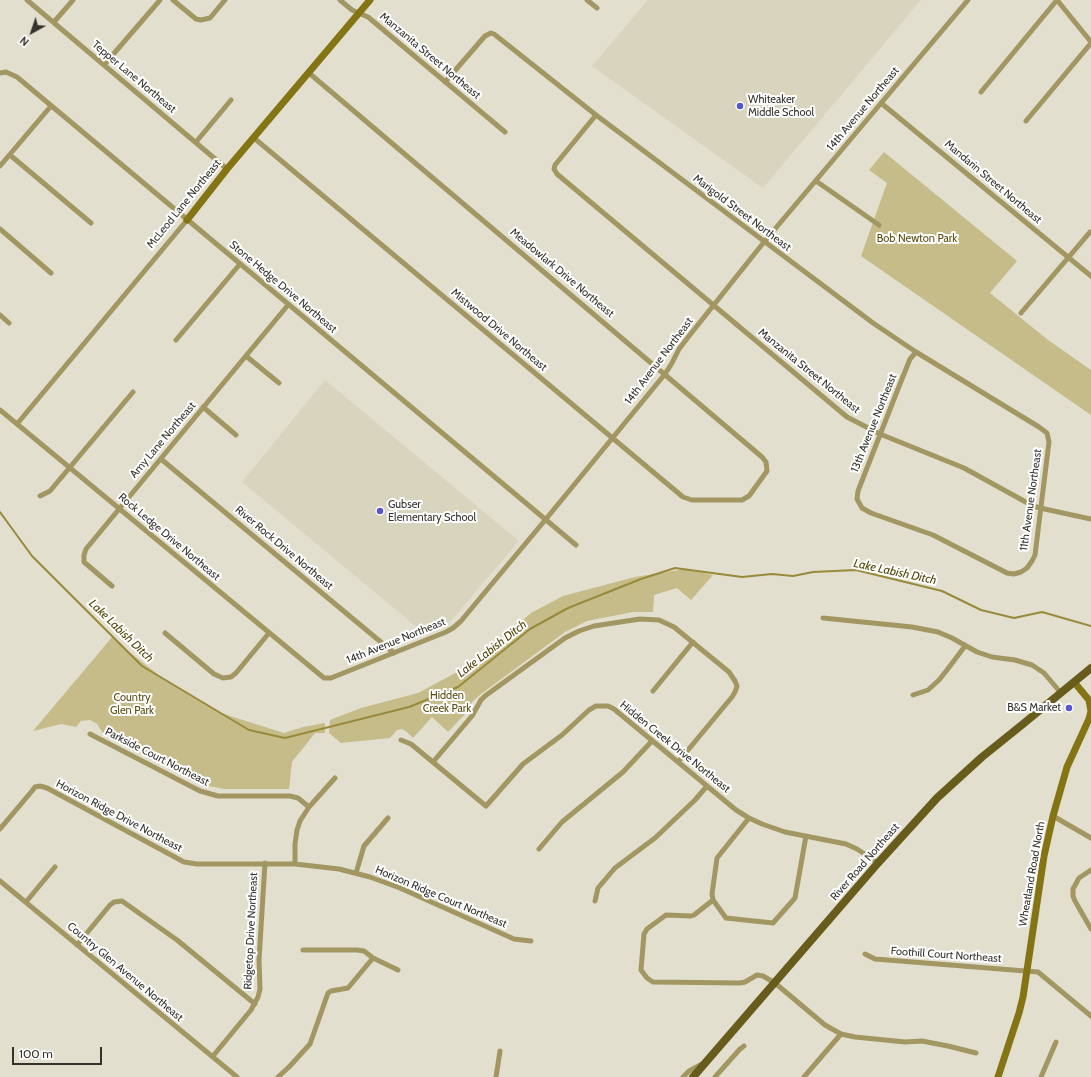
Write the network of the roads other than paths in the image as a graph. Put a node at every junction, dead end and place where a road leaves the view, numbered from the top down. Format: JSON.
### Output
{"nodes":[{"id":1,"x":27,"y":0,"type":"edge"},
{"id":2,"x":73,"y":0,"type":"edge"},
{"id":3,"x":160,"y":0,"type":"edge"},
{"id":4,"x":173,"y":0,"type":"edge"},
{"id":5,"x":226,"y":0,"type":"edge"},
{"id":6,"x":340,"y":0,"type":"edge"},
{"id":7,"x":370,"y":0,"type":"edge"},
{"id":8,"x":587,"y":0,"type":"edge"},
{"id":9,"x":968,"y":0,"type":"edge"},
{"id":10,"x":1057,"y":0,"type":"edge"},
{"id":11,"x":597,"y":8,"type":"dead end"},
{"id":12,"x":360,"y":13,"type":"junction"},
{"id":13,"x":54,"y":22,"type":"junction"},
{"id":14,"x":1091,"y":43,"type":"edge"},
{"id":15,"x":104,"y":65,"type":"junction"},
{"id":16,"x":309,"y":72,"type":"junction"},
{"id":17,"x":0,"y":73,"type":"edge"},
{"id":18,"x":445,"y":82,"type":"junction"},
{"id":19,"x":981,"y":92,"type":"dead end"},
{"id":20,"x":231,"y":100,"type":"dead end"},
{"id":21,"x":881,"y":103,"type":"junction"},
{"id":22,"x":51,"y":106,"type":"junction"},
{"id":23,"x":596,"y":115,"type":"junction"},
{"id":24,"x":1026,"y":121,"type":"dead end"},
{"id":25,"x":505,"y":132,"type":"dead end"},
{"id":26,"x":254,"y":138,"type":"junction"},
{"id":27,"x":196,"y":142,"type":"junction"},
{"id":28,"x":10,"y":155,"type":"junction"},
{"id":29,"x":0,"y":166,"type":"edge"},
{"id":30,"x":227,"y":169,"type":"junction"},
{"id":31,"x":816,"y":181,"type":"junction"},
{"id":32,"x":187,"y":220,"type":"junction"},
{"id":33,"x":91,"y":223,"type":"dead end"},
{"id":34,"x":879,"y":225,"type":"dead end"},
{"id":35,"x":0,"y":229,"type":"edge"},
{"id":36,"x":1090,"y":232,"type":"edge"},
{"id":37,"x":764,"y":242,"type":"junction"},
{"id":38,"x":1069,"y":258,"type":"junction"},
{"id":39,"x":240,"y":264,"type":"junction"},
{"id":40,"x":51,"y":272,"type":"dead end"},
{"id":41,"x":1091,"y":276,"type":"edge"},
{"id":42,"x":288,"y":304,"type":"junction"},
{"id":43,"x":713,"y":306,"type":"junction"},
{"id":44,"x":1021,"y":313,"type":"dead end"},
{"id":45,"x":0,"y":315,"type":"edge"},
{"id":46,"x":9,"y":323,"type":"dead end"},
{"id":47,"x":176,"y":340,"type":"dead end"},
{"id":48,"x":916,"y":352,"type":"junction"},
{"id":49,"x":246,"y":356,"type":"junction"},
{"id":50,"x":665,"y":374,"type":"junction"},
{"id":51,"x":279,"y":383,"type":"dead end"},
{"id":52,"x":133,"y":392,"type":"dead end"},
{"id":53,"x":203,"y":407,"type":"junction"},
{"id":54,"x":0,"y":410,"type":"edge"},
{"id":55,"x":17,"y":424,"type":"junction"},
{"id":56,"x":1047,"y":433,"type":"joint"},
{"id":57,"x":880,"y":434,"type":"junction"},
{"id":58,"x":236,"y":435,"type":"dead end"},
{"id":59,"x":612,"y":437,"type":"junction"},
{"id":60,"x":161,"y":459,"type":"junction"},
{"id":61,"x":70,"y":468,"type":"junction"},
{"id":62,"x":40,"y":496,"type":"dead end"},
{"id":63,"x":746,"y":499,"type":"joint"},
{"id":64,"x":1040,"y":508,"type":"junction"},
{"id":65,"x":119,"y":509,"type":"junction"},
{"id":66,"x":546,"y":519,"type":"junction"},
{"id":67,"x":1091,"y":519,"type":"edge"},
{"id":68,"x":576,"y":545,"type":"dead end"},
{"id":69,"x":1027,"y":568,"type":"joint"},
{"id":70,"x":112,"y":586,"type":"dead end"},
{"id":71,"x":824,"y":618,"type":"dead end"},
{"id":72,"x":165,"y":633,"type":"dead end"},
{"id":73,"x":269,"y":634,"type":"junction"},
{"id":74,"x":693,"y":642,"type":"junction"},
{"id":75,"x":965,"y":646,"type":"junction"},
{"id":76,"x":394,"y":653,"type":"junction"},
{"id":77,"x":1091,"y":668,"type":"edge"},
{"id":78,"x":326,"y":679,"type":"joint"},
{"id":79,"x":1074,"y":682,"type":"junction"},
{"id":80,"x":653,"y":691,"type":"dead end"},
{"id":81,"x":1061,"y":693,"type":"junction"},
{"id":82,"x":913,"y":695,"type":"dead end"},
{"id":83,"x":1090,"y":718,"type":"edge"},
{"id":84,"x":90,"y":734,"type":"dead end"},
{"id":85,"x":401,"y":740,"type":"dead end"},
{"id":86,"x":652,"y":742,"type":"junction"},
{"id":87,"x":433,"y":762,"type":"junction"},
{"id":88,"x":678,"y":762,"type":"junction"},
{"id":89,"x":334,"y":778,"type":"dead end"},
{"id":90,"x":707,"y":786,"type":"junction"},
{"id":91,"x":309,"y":807,"type":"junction"},
{"id":92,"x":1053,"y":816,"type":"junction"},
{"id":93,"x":388,"y":818,"type":"dead end"},
{"id":94,"x":749,"y":818,"type":"junction"},
{"id":95,"x":0,"y":829,"type":"edge"},
{"id":96,"x":806,"y":836,"type":"junction"},
{"id":97,"x":1091,"y":838,"type":"edge"},
{"id":98,"x":539,"y":849,"type":"dead end"},
{"id":99,"x":265,"y":863,"type":"junction"},
{"id":100,"x":878,"y":863,"type":"junction"},
{"id":101,"x":295,"y":864,"type":"junction"},
{"id":102,"x":55,"y":867,"type":"dead end"},
{"id":103,"x":1091,"y":870,"type":"edge"},
{"id":104,"x":356,"y":873,"type":"junction"},
{"id":105,"x":0,"y":880,"type":"edge"},
{"id":106,"x":713,"y":900,"type":"junction"},
{"id":107,"x":595,"y":901,"type":"dead end"},
{"id":108,"x":26,"y":902,"type":"junction"},
{"id":109,"x":1091,"y":929,"type":"edge"},
{"id":110,"x":531,"y":941,"type":"dead end"},
{"id":111,"x":77,"y":945,"type":"junction"},
{"id":112,"x":303,"y":950,"type":"dead end"},
{"id":113,"x":865,"y":954,"type":"dead end"},
{"id":114,"x":373,"y":958,"type":"junction"},
{"id":115,"x":398,"y":970,"type":"dead end"},
{"id":116,"x":1027,"y":971,"type":"junction"},
{"id":117,"x":775,"y":983,"type":"junction"},
{"id":118,"x":255,"y":1004,"type":"junction"},
{"id":119,"x":1091,"y":1016,"type":"edge"},
{"id":120,"x":841,"y":1034,"type":"junction"},
{"id":121,"x":1056,"y":1042,"type":"dead end"},
{"id":122,"x":744,"y":1046,"type":"dead end"},
{"id":123,"x":500,"y":1051,"type":"dead end"},
{"id":124,"x":976,"y":1053,"type":"dead end"},
{"id":125,"x":213,"y":1056,"type":"junction"},
{"id":126,"x":708,"y":1061,"type":"junction"},
{"id":127,"x":279,"y":1075,"type":"edge"},
{"id":128,"x":238,"y":1077,"type":"edge"},
{"id":129,"x":496,"y":1077,"type":"edge"},
{"id":130,"x":683,"y":1077,"type":"edge"},
{"id":131,"x":694,"y":1077,"type":"edge"},
{"id":132,"x":715,"y":1077,"type":"edge"},
{"id":133,"x":804,"y":1077,"type":"edge"},
{"id":134,"x":998,"y":1077,"type":"edge"},
{"id":135,"x":1041,"y":1077,"type":"edge"}],
"edges":[{"from":1,"to":13,"type":"street","name":"Tepper Lane Northeast"},
{"from":2,"to":13,"type":"street"},
{"from":3,"to":15,"type":"street"},
{"from":4,"to":5,"type":"street"},
{"from":6,"to":12,"type":"street","name":"Manzanita Street Northeast"},
{"from":7,"to":12,"type":"main road","name":"McLeod Lane Northeast"},
{"from":8,"to":11,"type":"street"},
{"from":9,"to":21,"type":"street","name":"14th Avenue Northeast"},
{"from":10,"to":14,"type":"street"},
{"from":10,"to":19,"type":"street"},
{"from":12,"to":16,"type":"main road","name":"McLeod Lane Northeast"},
{"from":12,"to":18,"type":"street","name":"Manzanita Street Northeast"},
{"from":13,"to":15,"type":"street","name":"Tepper Lane Northeast"},
{"from":14,"to":24,"type":"street"},
{"from":15,"to":27,"type":"street","name":"Tepper Lane Northeast"},
{"from":16,"to":26,"type":"main road","name":"McLeod Lane Northeast"},
{"from":16,"to":50,"type":"street","name":"Meadowlark Drive Northeast"},
{"from":17,"to":22,"type":"street","name":"Stone Hedge Drive Northeast"},
{"from":18,"to":23,"type":"street","name":"Marigold Street Northeast"},
{"from":18,"to":25,"type":"street","name":"Manzanita Street Northeast"},
{"from":20,"to":27,"type":"street"},
{"from":21,"to":31,"type":"street","name":"14th Avenue Northeast"},
{"from":21,"to":38,"type":"street","name":"Mandarin Street Northeast"},
{"from":22,"to":28,"type":"street"},
{"from":22,"to":32,"type":"street","name":"Stone Hedge Drive Northeast"},
{"from":23,"to":37,"type":"street","name":"Marigold Street Northeast"},
{"from":23,"to":43,"type":"street","name":"Manzanita Street Northeast"},
{"from":26,"to":30,"type":"main road","name":"McLeod Lane Northeast"},
{"from":26,"to":59,"type":"street","name":"Mistwood Drive Northeast"},
{"from":27,"to":30,"type":"street","name":"Tepper Lane Northeast"},
{"from":28,"to":29,"type":"street"},
{"from":28,"to":33,"type":"street"},
{"from":30,"to":32,"type":"main road","name":"McLeod Lane Northeast"},
{"from":31,"to":34,"type":"street"},
{"from":31,"to":37,"type":"street","name":"14th Avenue Northeast"},
{"from":32,"to":39,"type":"street","name":"Stone Hedge Drive Northeast"},
{"from":32,"to":55,"type":"street","name":"McLeod Lane Northeast"},
{"from":35,"to":40,"type":"street"},
{"from":36,"to":38,"type":"street"},
{"from":37,"to":43,"type":"street","name":"14th Avenue Northeast"},
{"from":37,"to":48,"type":"street","name":"Marigold Street Northeast"},
{"from":38,"to":41,"type":"street","name":"Mandarin Street Northeast"},
{"from":38,"to":44,"type":"street"},
{"from":39,"to":42,"type":"street","name":"Stone Hedge Drive Northeast"},
{"from":39,"to":47,"type":"street"},
{"from":42,"to":49,"type":"street","name":"Amy Lane Northeast"},
{"from":42,"to":66,"type":"street","name":"Stone Hedge Drive Northeast"},
{"from":43,"to":50,"type":"street","name":"14th Avenue Northeast"},
{"from":43,"to":57,"type":"street","name":"Manzanita Street Northeast"},
{"from":45,"to":46,"type":"street"},
{"from":48,"to":56,"type":"street","name":"Marigold Street Northeast"},
{"from":48,"to":57,"type":"street","name":"13th Avenue Northeast"},
{"from":49,"to":51,"type":"street"},
{"from":49,"to":53,"type":"street","name":"Amy Lane Northeast"},
{"from":50,"to":59,"type":"street","name":"14th Avenue Northeast"},
{"from":50,"to":63,"type":"street","name":"Meadowlark Drive Northeast"},
{"from":52,"to":61,"type":"street"},
{"from":53,"to":58,"type":"street"},
{"from":53,"to":60,"type":"street","name":"Amy Lane Northeast"},
{"from":54,"to":55,"type":"street","name":"Rock Ledge Drive Northeast"},
{"from":55,"to":61,"type":"street","name":"Rock Ledge Drive Northeast"},
{"from":56,"to":64,"type":"street","name":"11th Avenue Northeast"},
{"from":57,"to":64,"type":"street","name":"Manzanita Street Northeast"},
{"from":57,"to":69,"type":"street","name":"13th Avenue Northeast"},
{"from":59,"to":63,"type":"street","name":"Mistwood Drive Northeast"},
{"from":59,"to":66,"type":"street","name":"14th Avenue Northeast"},
{"from":60,"to":65,"type":"street","name":"Amy Lane Northeast"},
{"from":60,"to":76,"type":"street","name":"River Rock Drive Northeast"},
{"from":61,"to":62,"type":"street"},
{"from":61,"to":65,"type":"street","name":"Rock Ledge Drive Northeast"},
{"from":64,"to":67,"type":"street","name":"Manzanita Street Northeast"},
{"from":64,"to":69,"type":"street","name":"11th Avenue Northeast"},
{"from":65,"to":70,"type":"street","name":"Amy Lane Northeast"},
{"from":65,"to":73,"type":"street","name":"Rock Ledge Drive Northeast"},
{"from":66,"to":68,"type":"street","name":"Stone Hedge Drive Northeast"},
{"from":66,"to":76,"type":"street","name":"14th Avenue Northeast"},
{"from":71,"to":75,"type":"street"},
{"from":72,"to":73,"type":"street"},
{"from":73,"to":78,"type":"street","name":"Rock Ledge Drive Northeast"},
{"from":74,"to":80,"type":"street"},
{"from":74,"to":87,"type":"street"},
{"from":74,"to":88,"type":"street"},
{"from":75,"to":81,"type":"street"},
{"from":75,"to":82,"type":"street"},
{"from":76,"to":78,"type":"street","name":"14th Avenue Northeast"},
{"from":77,"to":79,"type":"main road","name":"River Road Northeast"},
{"from":79,"to":81,"type":"main road","name":"River Road Northeast"},
{"from":79,"to":83,"type":"main road","name":"Wheatland Road North"},
{"from":81,"to":100,"type":"main road","name":"River Road Northeast"},
{"from":83,"to":92,"type":"main road","name":"Wheatland Road North"},
{"from":84,"to":91,"type":"street","name":"Parkside Court Northeast"},
{"from":85,"to":87,"type":"street"},
{"from":86,"to":87,"type":"street","name":"Hidden Creek Drive Northeast"},
{"from":86,"to":88,"type":"street","name":"Hidden Creek Drive Northeast"},
{"from":86,"to":98,"type":"street"},
{"from":88,"to":90,"type":"street","name":"Hidden Creek Drive Northeast"},
{"from":89,"to":91,"type":"street"},
{"from":90,"to":94,"type":"street","name":"Hidden Creek Drive Northeast"},
{"from":90,"to":107,"type":"street"},
{"from":91,"to":101,"type":"street"},
{"from":92,"to":97,"type":"street"},
{"from":92,"to":116,"type":"main road","name":"Wheatland Road North"},
{"from":93,"to":104,"type":"street"},
{"from":94,"to":96,"type":"street","name":"Hidden Creek Drive Northeast"},
{"from":94,"to":106,"type":"street"},
{"from":95,"to":99,"type":"street","name":"Horizon Ridge Drive Northeast"},
{"from":96,"to":100,"type":"street","name":"Hidden Creek Drive Northeast"},
{"from":96,"to":106,"type":"street"},
{"from":99,"to":101,"type":"street","name":"Horizon Ridge Drive Northeast"},
{"from":99,"to":118,"type":"street","name":"Ridgetop Drive Northeast"},
{"from":100,"to":117,"type":"main road","name":"River Road Northeast"},
{"from":101,"to":104,"type":"street","name":"Horizon Ridge Court Northeast"},
{"from":102,"to":108,"type":"street"},
{"from":103,"to":109,"type":"street"},
{"from":104,"to":110,"type":"street","name":"Horizon Ridge Court Northeast"},
{"from":105,"to":108,"type":"street","name":"Country Glen Avenue Northeast"},
{"from":106,"to":117,"type":"street"},
{"from":108,"to":111,"type":"street","name":"Country Glen Avenue Northeast"},
{"from":111,"to":118,"type":"street"},
{"from":111,"to":125,"type":"street","name":"Country Glen Avenue Northeast"},
{"from":112,"to":114,"type":"street"},
{"from":113,"to":116,"type":"street","name":"Foothill Court Northeast"},
{"from":114,"to":115,"type":"street"},
{"from":114,"to":127,"type":"street"},
{"from":116,"to":119,"type":"street","name":"Foothill Court Northeast"},
{"from":116,"to":134,"type":"main road","name":"Wheatland Road North"},
{"from":117,"to":120,"type":"street"},
{"from":117,"to":126,"type":"main road","name":"River Road Northeast"},
{"from":118,"to":125,"type":"street","name":"Ridgetop Drive Northeast"},
{"from":120,"to":124,"type":"street"},
{"from":120,"to":133,"type":"street"},
{"from":121,"to":135,"type":"street"},
{"from":122,"to":132,"type":"street"},
{"from":123,"to":129,"type":"street"},
{"from":125,"to":128,"type":"street","name":"Country Glen Avenue Northeast"},
{"from":126,"to":130,"type":"street"},
{"from":126,"to":131,"type":"main road","name":"River Road Northeast"}]}
